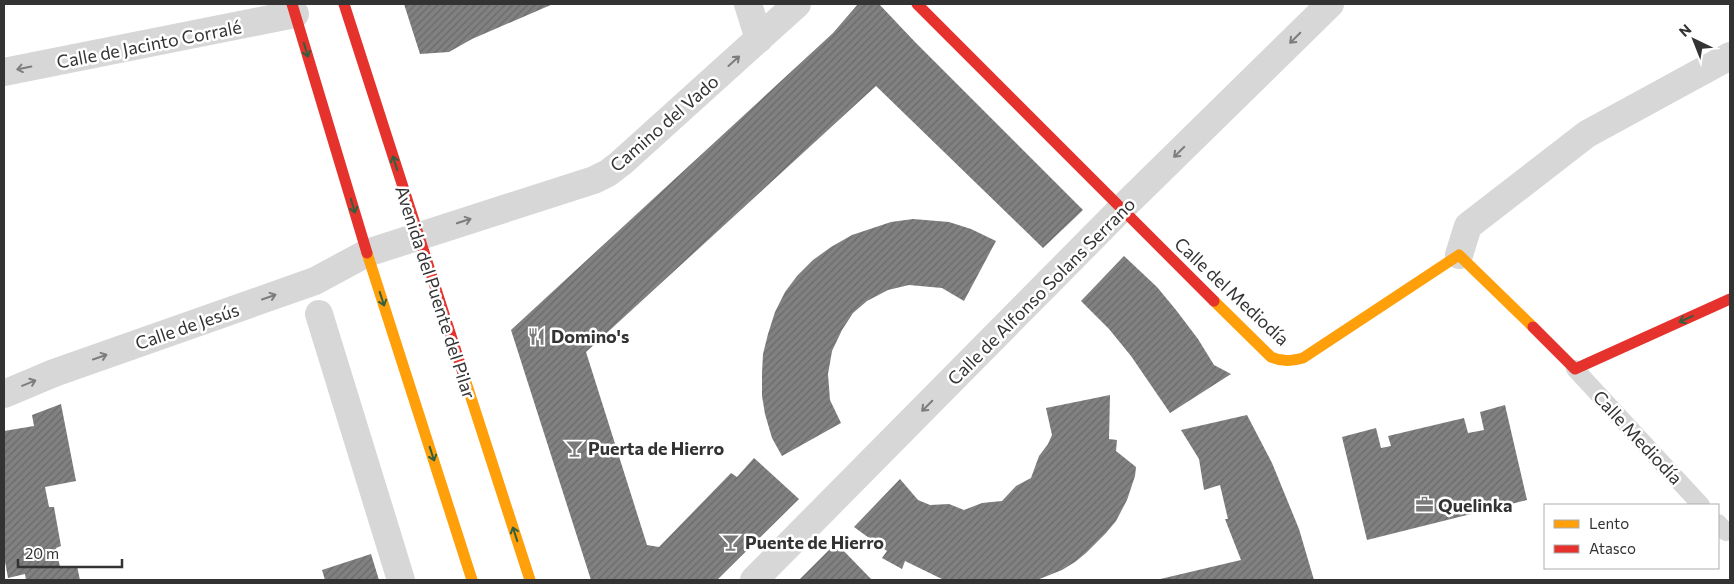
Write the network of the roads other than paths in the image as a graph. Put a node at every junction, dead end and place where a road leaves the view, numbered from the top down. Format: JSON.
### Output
{"nodes":[{"id":1,"x":344,"y":4,"type":"edge"},
{"id":2,"x":748,"y":4,"type":"edge"},
{"id":3,"x":797,"y":4,"type":"edge"},
{"id":4,"x":918,"y":4,"type":"edge"},
{"id":5,"x":1330,"y":4,"type":"edge"},
{"id":6,"x":293,"y":9,"type":"edge"},
{"id":7,"x":759,"y":39,"type":"junction"},
{"id":8,"x":1730,"y":56,"type":"edge"},
{"id":9,"x":4,"y":72,"type":"edge"},
{"id":10,"x":1121,"y":209,"type":"junction"},
{"id":11,"x":418,"y":236,"type":"junction"},
{"id":12,"x":367,"y":253,"type":"junction"},
{"id":13,"x":1459,"y":255,"type":"junction"},
{"id":14,"x":1730,"y":298,"type":"edge"},
{"id":15,"x":319,"y":314,"type":"dead end"},
{"id":16,"x":1575,"y":369,"type":"junction"},
{"id":17,"x":4,"y":394,"type":"edge"},
{"id":18,"x":1700,"y":504,"type":"edge"},
{"id":19,"x":401,"y":580,"type":"edge"},
{"id":20,"x":472,"y":580,"type":"edge"},
{"id":21,"x":530,"y":580,"type":"edge"},
{"id":22,"x":754,"y":580,"type":"edge"}],
"edges":[{"from":11,"to":1,"type":"main road","name":"Avenida del Puente del Pilar","one_way":true},
{"from":2,"to":7,"type":"street"},
{"from":3,"to":7,"type":"street","name":"Camino del Vado"},
{"from":4,"to":10,"type":"main road","name":"Calle del Mediodía"},
{"from":5,"to":10,"type":"street","name":"Calle de Alfonso Solans Serrano","one_way":true},
{"from":6,"to":9,"type":"street","name":"Calle de Jacinto Corralé","one_way":true},
{"from":6,"to":12,"type":"main road","one_way":true},
{"from":11,"to":7,"type":"street","name":"Camino del Vado","one_way":true},
{"from":8,"to":13,"type":"street"},
{"from":10,"to":13,"type":"main road","name":"Calle del Mediodía"},
{"from":10,"to":22,"type":"street","name":"Calle de Alfonso Solans Serrano","one_way":true},
{"from":11,"to":12,"type":"street","name":"Camino del Vado"},
{"from":21,"to":11,"type":"main road","name":"Avenida del Puente del Pilar","one_way":true},
{"from":17,"to":12,"type":"street","name":"Calle de Jesús","one_way":true},
{"from":12,"to":20,"type":"main road","one_way":true},
{"from":13,"to":16,"type":"main road"},
{"from":14,"to":16,"type":"main road","one_way":true},
{"from":15,"to":19,"type":"street"},
{"from":16,"to":18,"type":"lane","name":"Calle Mediodía"}]}
